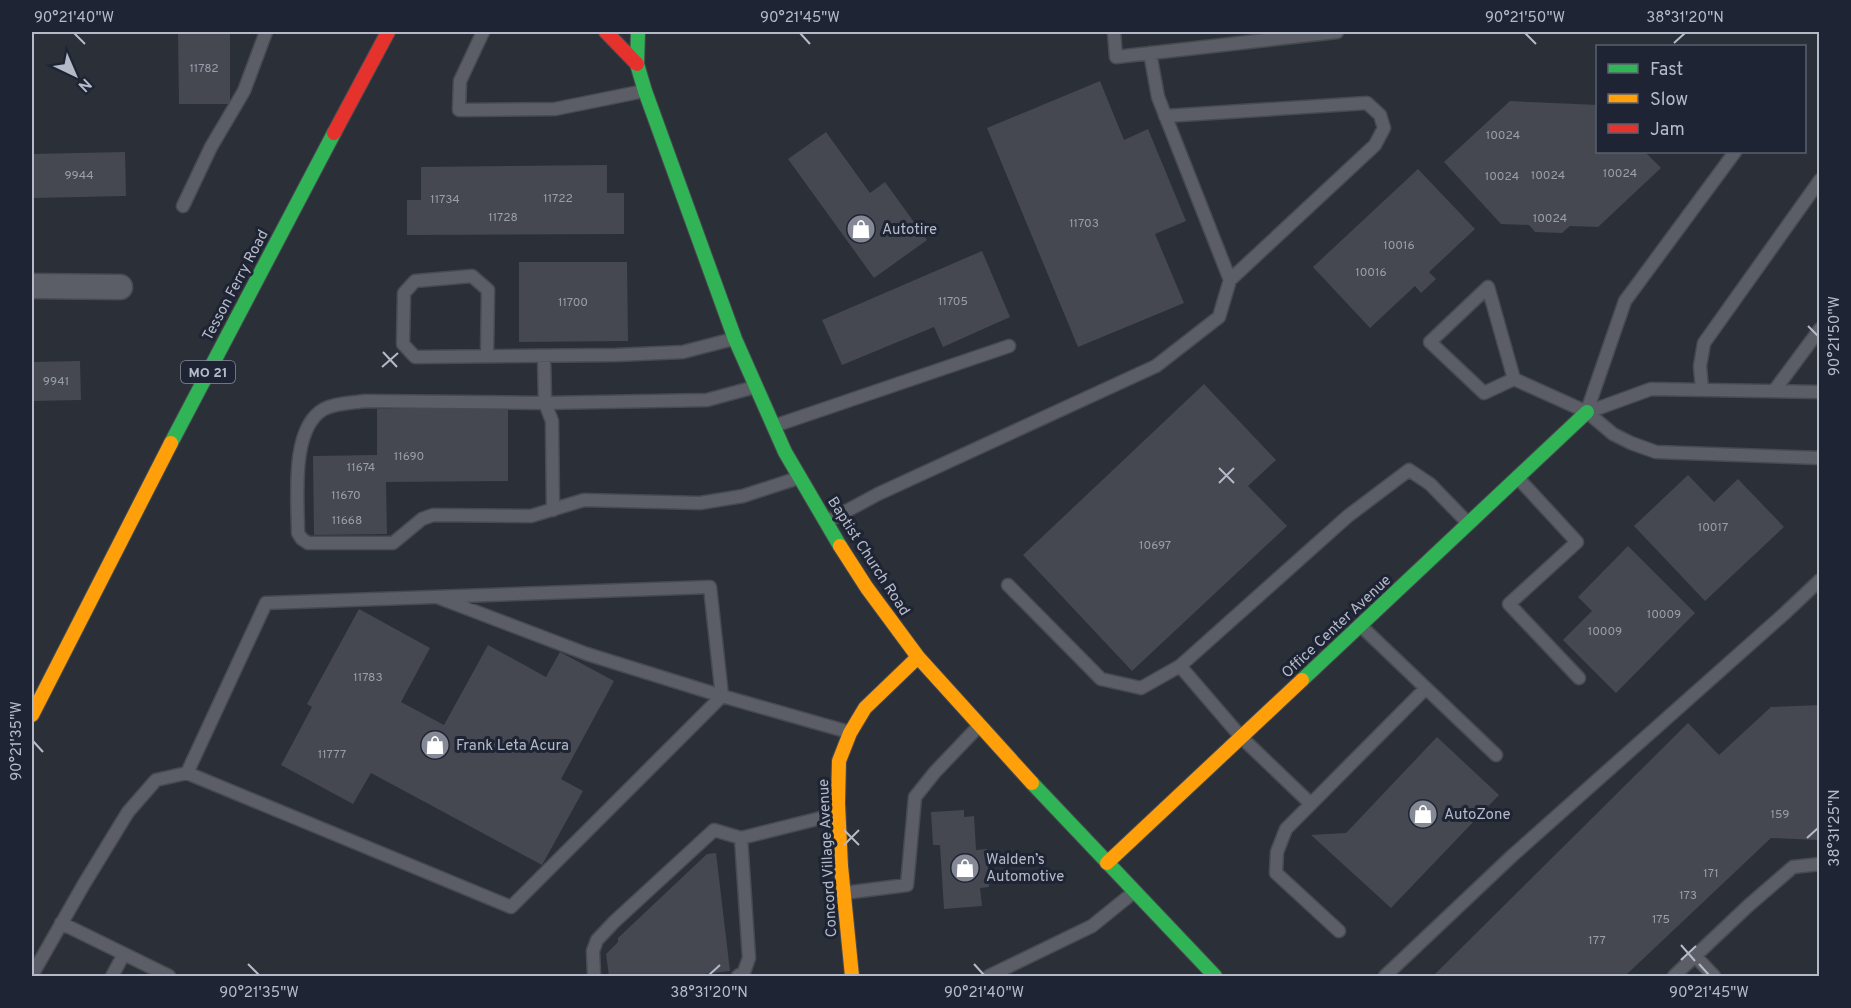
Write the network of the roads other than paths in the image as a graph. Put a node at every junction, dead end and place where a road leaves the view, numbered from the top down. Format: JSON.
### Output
{"nodes":[{"id":1,"x":266,"y":32,"type":"edge"},
{"id":2,"x":388,"y":32,"type":"edge"},
{"id":3,"x":483,"y":32,"type":"edge"},
{"id":4,"x":606,"y":32,"type":"edge"},
{"id":5,"x":638,"y":32,"type":"edge"},
{"id":6,"x":1114,"y":32,"type":"edge"},
{"id":7,"x":1337,"y":32,"type":"edge"},
{"id":8,"x":1150,"y":53,"type":"junction"},
{"id":9,"x":637,"y":64,"type":"junction"},
{"id":10,"x":645,"y":91,"type":"junction"},
{"id":11,"x":1165,"y":116,"type":"junction"},
{"id":12,"x":1734,"y":153,"type":"edge"},
{"id":13,"x":1820,"y":180,"type":"edge"},
{"id":14,"x":183,"y":206,"type":"dead end"},
{"id":15,"x":1230,"y":280,"type":"junction"},
{"id":16,"x":32,"y":286,"type":"edge"},
{"id":17,"x":120,"y":287,"type":"dead end"},
{"id":18,"x":1820,"y":329,"type":"edge"},
{"id":19,"x":735,"y":339,"type":"junction"},
{"id":20,"x":1010,"y":346,"type":"dead end"},
{"id":21,"x":487,"y":356,"type":"junction"},
{"id":22,"x":544,"y":356,"type":"junction"},
{"id":23,"x":1514,"y":379,"type":"junction"},
{"id":24,"x":755,"y":387,"type":"junction"},
{"id":25,"x":1702,"y":390,"type":"junction"},
{"id":26,"x":1774,"y":391,"type":"junction"},
{"id":27,"x":1820,"y":392,"type":"edge"},
{"id":28,"x":545,"y":403,"type":"junction"},
{"id":29,"x":1587,"y":412,"type":"junction"},
{"id":30,"x":773,"y":427,"type":"junction"},
{"id":31,"x":1820,"y":458,"type":"edge"},
{"id":32,"x":1517,"y":477,"type":"junction"},
{"id":33,"x":800,"y":478,"type":"junction"},
{"id":34,"x":553,"y":510,"type":"junction"},
{"id":35,"x":825,"y":522,"type":"junction"},
{"id":36,"x":1469,"y":524,"type":"junction"},
{"id":37,"x":1820,"y":580,"type":"edge"},
{"id":38,"x":1008,"y":585,"type":"dead end"},
{"id":39,"x":437,"y":597,"type":"junction"},
{"id":40,"x":1360,"y":625,"type":"junction"},
{"id":41,"x":918,"y":657,"type":"junction"},
{"id":42,"x":1180,"y":666,"type":"junction"},
{"id":43,"x":1579,"y":678,"type":"dead end"},
{"id":44,"x":1426,"y":688,"type":"junction"},
{"id":45,"x":722,"y":696,"type":"junction"},
{"id":46,"x":32,"y":715,"type":"edge"},
{"id":47,"x":979,"y":726,"type":"junction"},
{"id":48,"x":850,"y":733,"type":"junction"},
{"id":49,"x":1241,"y":737,"type":"junction"},
{"id":50,"x":1496,"y":754,"type":"dead end"},
{"id":51,"x":187,"y":773,"type":"junction"},
{"id":52,"x":1311,"y":804,"type":"junction"},
{"id":53,"x":838,"y":814,"type":"junction"},
{"id":54,"x":741,"y":838,"type":"junction"},
{"id":55,"x":1107,"y":863,"type":"junction"},
{"id":56,"x":1820,"y":864,"type":"edge"},
{"id":57,"x":1135,"y":892,"type":"junction"},
{"id":58,"x":843,"y":893,"type":"junction"},
{"id":59,"x":61,"y":923,"type":"junction"},
{"id":60,"x":1339,"y":931,"type":"dead end"},
{"id":61,"x":124,"y":954,"type":"junction"},
{"id":62,"x":1695,"y":956,"type":"junction"},
{"id":63,"x":32,"y":975,"type":"edge"},
{"id":64,"x":112,"y":976,"type":"edge"},
{"id":65,"x":169,"y":976,"type":"edge"},
{"id":66,"x":594,"y":976,"type":"edge"},
{"id":67,"x":738,"y":976,"type":"edge"},
{"id":68,"x":852,"y":976,"type":"edge"},
{"id":69,"x":989,"y":976,"type":"edge"},
{"id":70,"x":1215,"y":976,"type":"edge"},
{"id":71,"x":1385,"y":976,"type":"edge"},
{"id":72,"x":1674,"y":976,"type":"edge"},
{"id":73,"x":1714,"y":976,"type":"edge"}],
"edges":[{"from":1,"to":14,"type":"lane"},
{"from":2,"to":46,"type":"street","name":"Tesson Ferry Road","number":"MO 21"},
{"from":3,"to":10,"type":"lane"},
{"from":4,"to":9,"type":"street","name":"Baptist Church Road"},
{"from":5,"to":9,"type":"street","name":"Baptist Church Road"},
{"from":6,"to":8,"type":"lane"},
{"from":7,"to":8,"type":"lane"},
{"from":8,"to":11,"type":"lane"},
{"from":9,"to":10,"type":"street","name":"Baptist Church Road"},
{"from":10,"to":19,"type":"street","name":"Baptist Church Road"},
{"from":11,"to":15,"type":"lane"},
{"from":11,"to":15,"type":"lane"},
{"from":12,"to":29,"type":"lane"},
{"from":13,"to":25,"type":"lane"},
{"from":15,"to":35,"type":"lane"},
{"from":16,"to":17,"type":"street"},
{"from":18,"to":26,"type":"lane"},
{"from":19,"to":22,"type":"lane"},
{"from":19,"to":24,"type":"street","name":"Baptist Church Road"},
{"from":20,"to":30,"type":"lane"},
{"from":21,"to":21,"type":"lane"},
{"from":21,"to":22,"type":"lane"},
{"from":22,"to":28,"type":"lane"},
{"from":23,"to":23,"type":"lane"},
{"from":23,"to":29,"type":"lane"},
{"from":24,"to":28,"type":"lane"},
{"from":24,"to":30,"type":"street","name":"Baptist Church Road"},
{"from":25,"to":26,"type":"lane"},
{"from":25,"to":29,"type":"lane"},
{"from":26,"to":27,"type":"lane"},
{"from":28,"to":34,"type":"lane"},
{"from":28,"to":34,"type":"lane"},
{"from":29,"to":31,"type":"lane"},
{"from":29,"to":32,"type":"street","name":"Office Center Avenue"},
{"from":30,"to":33,"type":"street","name":"Baptist Church Road"},
{"from":32,"to":36,"type":"street","name":"Office Center Avenue"},
{"from":32,"to":43,"type":"lane"},
{"from":33,"to":34,"type":"lane"},
{"from":33,"to":35,"type":"street","name":"Baptist Church Road"},
{"from":35,"to":41,"type":"street","name":"Baptist Church Road"},
{"from":36,"to":40,"type":"street","name":"Office Center Avenue"},
{"from":36,"to":42,"type":"lane"},
{"from":37,"to":71,"type":"lane"},
{"from":38,"to":42,"type":"lane"},
{"from":39,"to":45,"type":"lane"},
{"from":39,"to":45,"type":"lane"},
{"from":39,"to":51,"type":"lane"},
{"from":40,"to":44,"type":"lane"},
{"from":40,"to":49,"type":"street","name":"Office Center Avenue"},
{"from":41,"to":47,"type":"street","name":"Baptist Church Road"},
{"from":41,"to":48,"type":"street","name":"Concord Village Avenue"},
{"from":42,"to":49,"type":"lane"},
{"from":44,"to":50,"type":"lane"},
{"from":44,"to":52,"type":"lane"},
{"from":45,"to":48,"type":"lane"},
{"from":45,"to":51,"type":"lane"},
{"from":47,"to":55,"type":"street","name":"Baptist Church Road"},
{"from":47,"to":58,"type":"lane"},
{"from":48,"to":53,"type":"street","name":"Concord Village Avenue"},
{"from":49,"to":52,"type":"lane"},
{"from":49,"to":55,"type":"street","name":"Office Center Avenue"},
{"from":51,"to":59,"type":"lane"},
{"from":52,"to":60,"type":"lane"},
{"from":53,"to":54,"type":"lane"},
{"from":53,"to":58,"type":"street","name":"Concord Village Avenue"},
{"from":54,"to":66,"type":"lane"},
{"from":54,"to":67,"type":"lane"},
{"from":55,"to":57,"type":"street","name":"Baptist Church Road"},
{"from":56,"to":62,"type":"lane"},
{"from":57,"to":69,"type":"lane"},
{"from":57,"to":70,"type":"street","name":"Baptist Church Road"},
{"from":58,"to":68,"type":"street","name":"Concord Village Avenue"},
{"from":59,"to":61,"type":"lane"},
{"from":59,"to":63,"type":"lane"},
{"from":61,"to":64,"type":"lane"},
{"from":61,"to":65,"type":"lane"},
{"from":62,"to":72,"type":"lane"},
{"from":62,"to":73,"type":"lane"}]}
